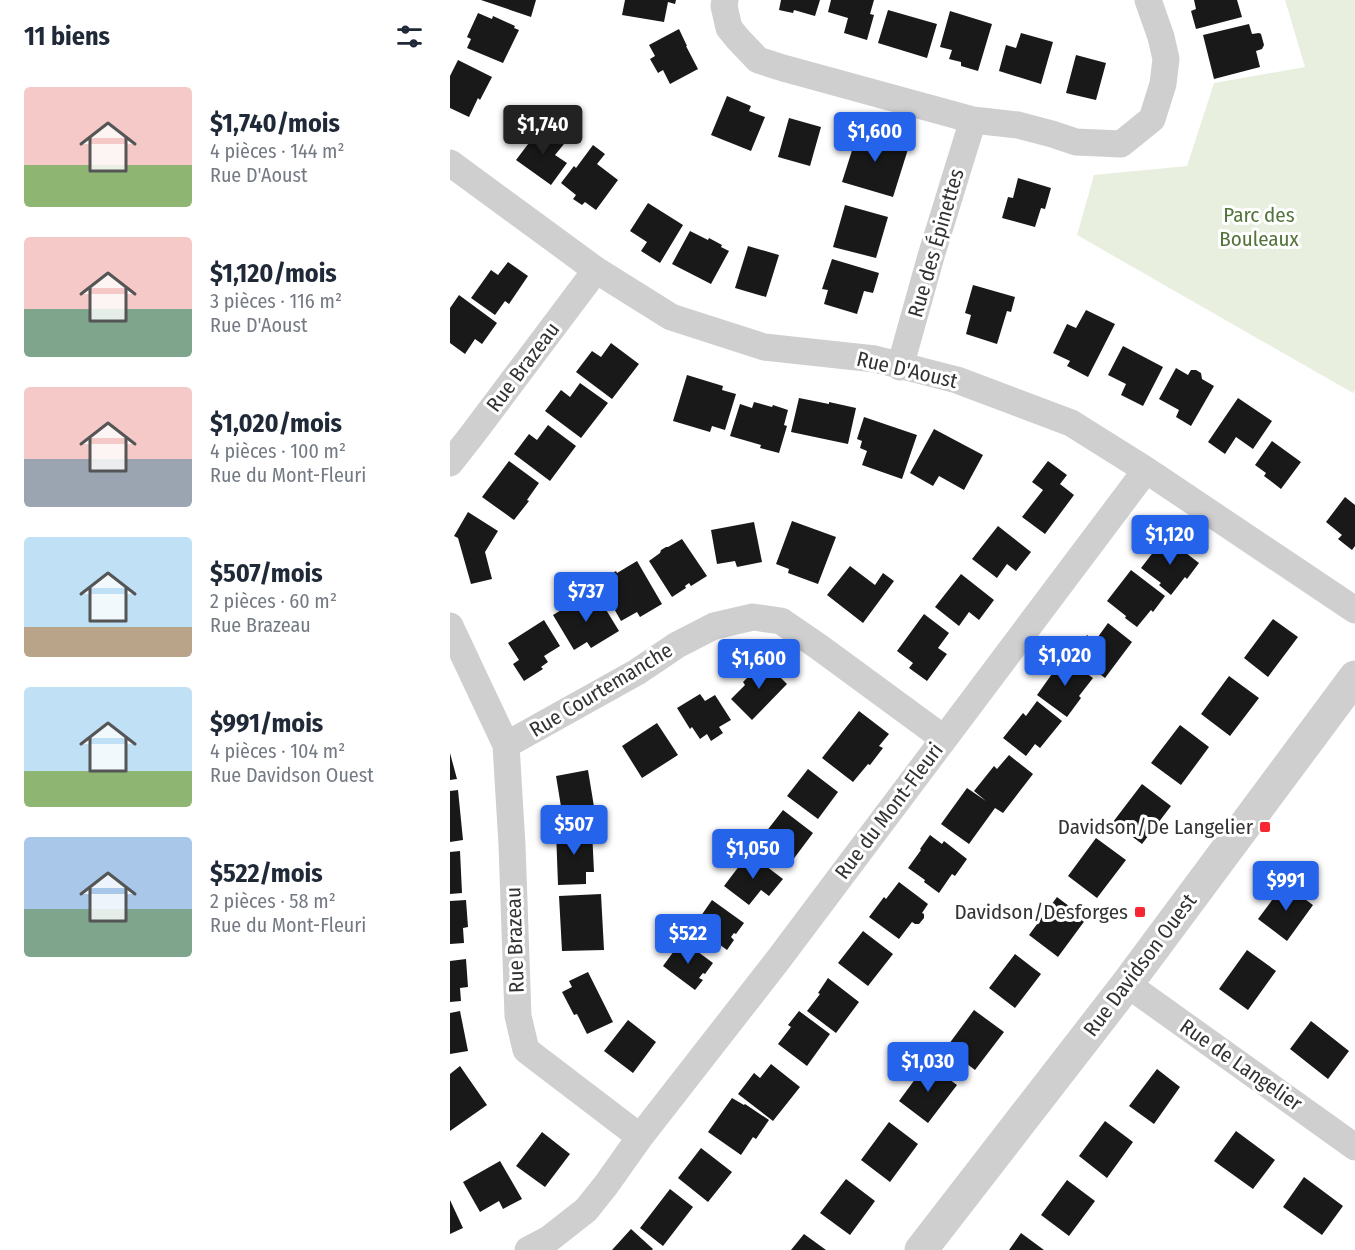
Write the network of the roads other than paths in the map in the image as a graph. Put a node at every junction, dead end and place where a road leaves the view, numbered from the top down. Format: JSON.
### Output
{"nodes":[{"id":1,"x":725,"y":0,"type":"edge"},
{"id":2,"x":1148,"y":0,"type":"edge"},
{"id":3,"x":973,"y":120,"type":"junction"},
{"id":4,"x":450,"y":163,"type":"edge"},
{"id":5,"x":596,"y":270,"type":"junction"},
{"id":6,"x":900,"y":367,"type":"junction"},
{"id":7,"x":450,"y":463,"type":"edge"},
{"id":8,"x":1146,"y":470,"type":"junction"},
{"id":9,"x":1355,"y":610,"type":"edge"},
{"id":10,"x":450,"y":626,"type":"edge"},
{"id":11,"x":1355,"y":677,"type":"edge"},
{"id":12,"x":943,"y":738,"type":"junction"},
{"id":13,"x":506,"y":746,"type":"junction"},
{"id":14,"x":1126,"y":984,"type":"junction"},
{"id":15,"x":640,"y":1137,"type":"junction"},
{"id":16,"x":1355,"y":1147,"type":"edge"},
{"id":17,"x":528,"y":1250,"type":"edge"},
{"id":18,"x":921,"y":1250,"type":"edge"}],
"edges":[{"from":1,"to":3,"type":"street"},
{"from":2,"to":3,"type":"street"},
{"from":3,"to":6,"type":"street","name":"Rue des Épinettes"},
{"from":4,"to":5,"type":"street","name":"Rue D'Aoust"},
{"from":5,"to":6,"type":"street","name":"Rue D'Aoust"},
{"from":5,"to":7,"type":"street","name":"Rue Brazeau"},
{"from":6,"to":8,"type":"street","name":"Rue D'Aoust"},
{"from":8,"to":9,"type":"street","name":"Rue D'Aoust"},
{"from":8,"to":12,"type":"street","name":"Rue du Mont-Fleuri"},
{"from":10,"to":13,"type":"street","name":"Rue Brazeau"},
{"from":11,"to":14,"type":"street","name":"Rue Davidson Ouest"},
{"from":12,"to":13,"type":"street","name":"Rue Courtemanche"},
{"from":12,"to":15,"type":"street","name":"Rue du Mont-Fleuri"},
{"from":13,"to":15,"type":"street","name":"Rue Brazeau"},
{"from":14,"to":16,"type":"street","name":"Rue de Langelier"},
{"from":14,"to":18,"type":"street","name":"Rue Davidson Ouest"},
{"from":15,"to":17,"type":"street","name":"Rue du Mont-Fleuri"}]}
